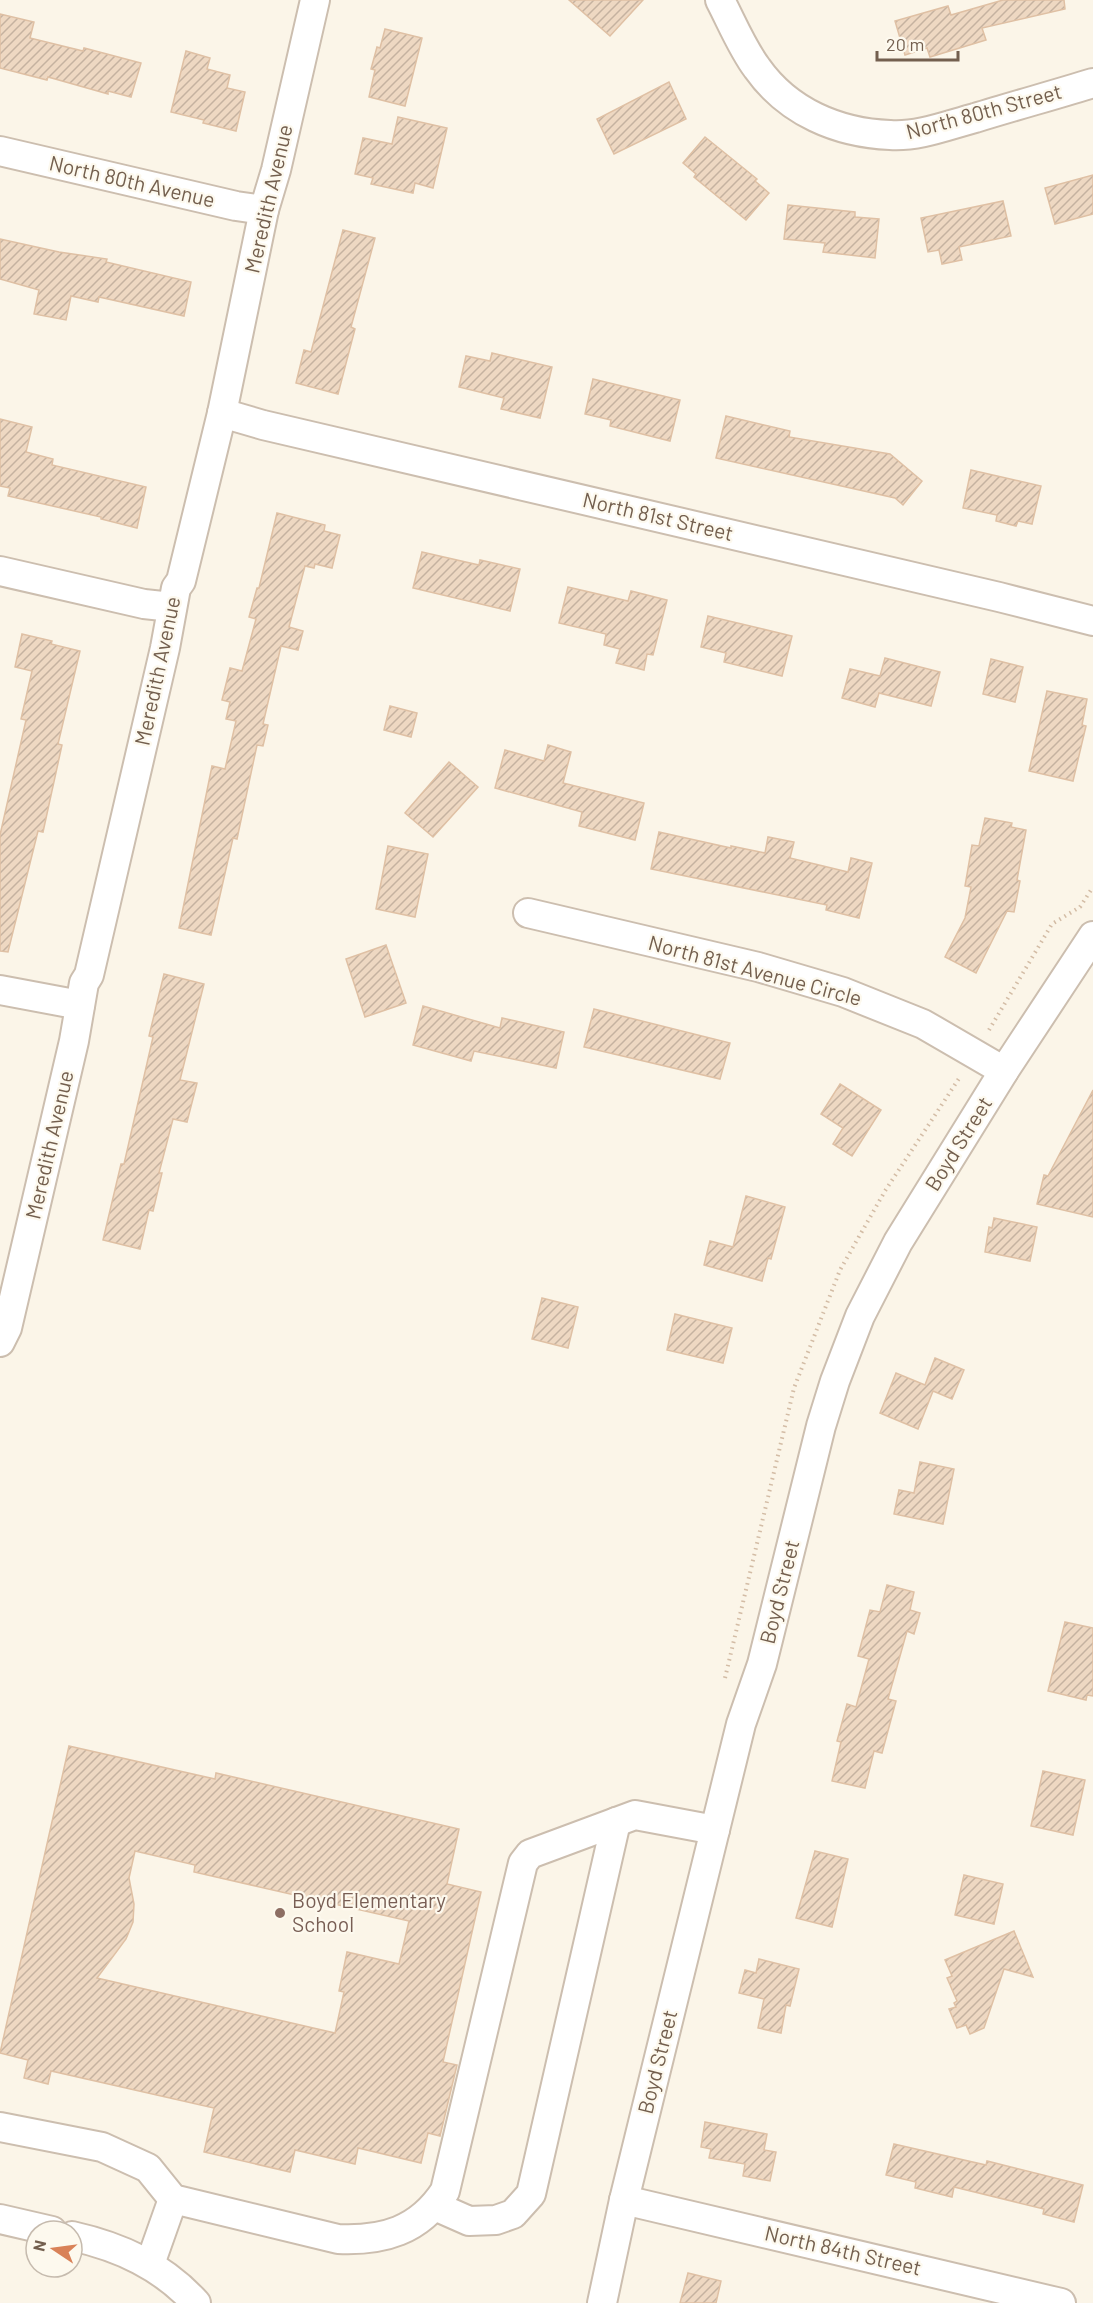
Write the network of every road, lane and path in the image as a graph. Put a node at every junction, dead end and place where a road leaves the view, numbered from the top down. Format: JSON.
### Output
{"nodes":[{"id":1,"x":315,"y":0,"type":"edge"},
{"id":2,"x":720,"y":0,"type":"edge"},
{"id":3,"x":1093,"y":83,"type":"edge"},
{"id":4,"x":0,"y":151,"type":"edge"},
{"id":5,"x":264,"y":210,"type":"junction"},
{"id":6,"x":222,"y":414,"type":"junction"},
{"id":7,"x":0,"y":571,"type":"edge"},
{"id":8,"x":172,"y":607,"type":"junction"},
{"id":9,"x":1093,"y":621,"type":"edge"},
{"id":10,"x":528,"y":914,"type":"dead end"},
{"id":11,"x":1093,"y":936,"type":"edge"},
{"id":12,"x":0,"y":990,"type":"edge"},
{"id":13,"x":80,"y":1005,"type":"junction"},
{"id":14,"x":1004,"y":1071,"type":"junction"},
{"id":15,"x":0,"y":1342,"type":"edge"},
{"id":16,"x":616,"y":1822,"type":"junction"},
{"id":17,"x":715,"y":1830,"type":"junction"},
{"id":18,"x":0,"y":2127,"type":"edge"},
{"id":19,"x":173,"y":2199,"type":"junction"},
{"id":20,"x":624,"y":2200,"type":"junction"},
{"id":21,"x":435,"y":2206,"type":"junction"},
{"id":22,"x":0,"y":2219,"type":"edge"},
{"id":23,"x":24,"y":2225,"type":"edge"},
{"id":24,"x":84,"y":2239,"type":"edge"},
{"id":25,"x":150,"y":2264,"type":"junction"},
{"id":26,"x":196,"y":2303,"type":"edge"},
{"id":27,"x":602,"y":2303,"type":"edge"},
{"id":28,"x":1061,"y":2303,"type":"edge"}],
"edges":[{"from":1,"to":5,"type":"street","name":"Meredith Avenue"},
{"from":2,"to":3,"type":"street","name":"North 80th Street"},
{"from":4,"to":5,"type":"street","name":"North 80th Avenue"},
{"from":5,"to":6,"type":"street","name":"Meredith Avenue"},
{"from":6,"to":8,"type":"street","name":"Meredith Avenue"},
{"from":6,"to":9,"type":"street","name":"North 81st Street"},
{"from":7,"to":8,"type":"street"},
{"from":8,"to":13,"type":"street","name":"Meredith Avenue"},
{"from":10,"to":14,"type":"street","name":"North 81st Avenue Circle"},
{"from":11,"to":14,"type":"street","name":"Boyd Street"},
{"from":12,"to":13,"type":"street"},
{"from":13,"to":15,"type":"street","name":"Meredith Avenue"},
{"from":14,"to":17,"type":"street","name":"Boyd Street"},
{"from":16,"to":17,"type":"street"},
{"from":16,"to":21,"type":"street"},
{"from":16,"to":21,"type":"street"},
{"from":17,"to":20,"type":"street","name":"Boyd Street"},
{"from":18,"to":19,"type":"street"},
{"from":19,"to":21,"type":"street"},
{"from":19,"to":25,"type":"street"},
{"from":20,"to":27,"type":"street","name":"Boyd Street"},
{"from":20,"to":28,"type":"street","name":"North 84th Street"},
{"from":22,"to":23,"type":"street"},
{"from":24,"to":25,"type":"street"},
{"from":25,"to":26,"type":"street"}]}
